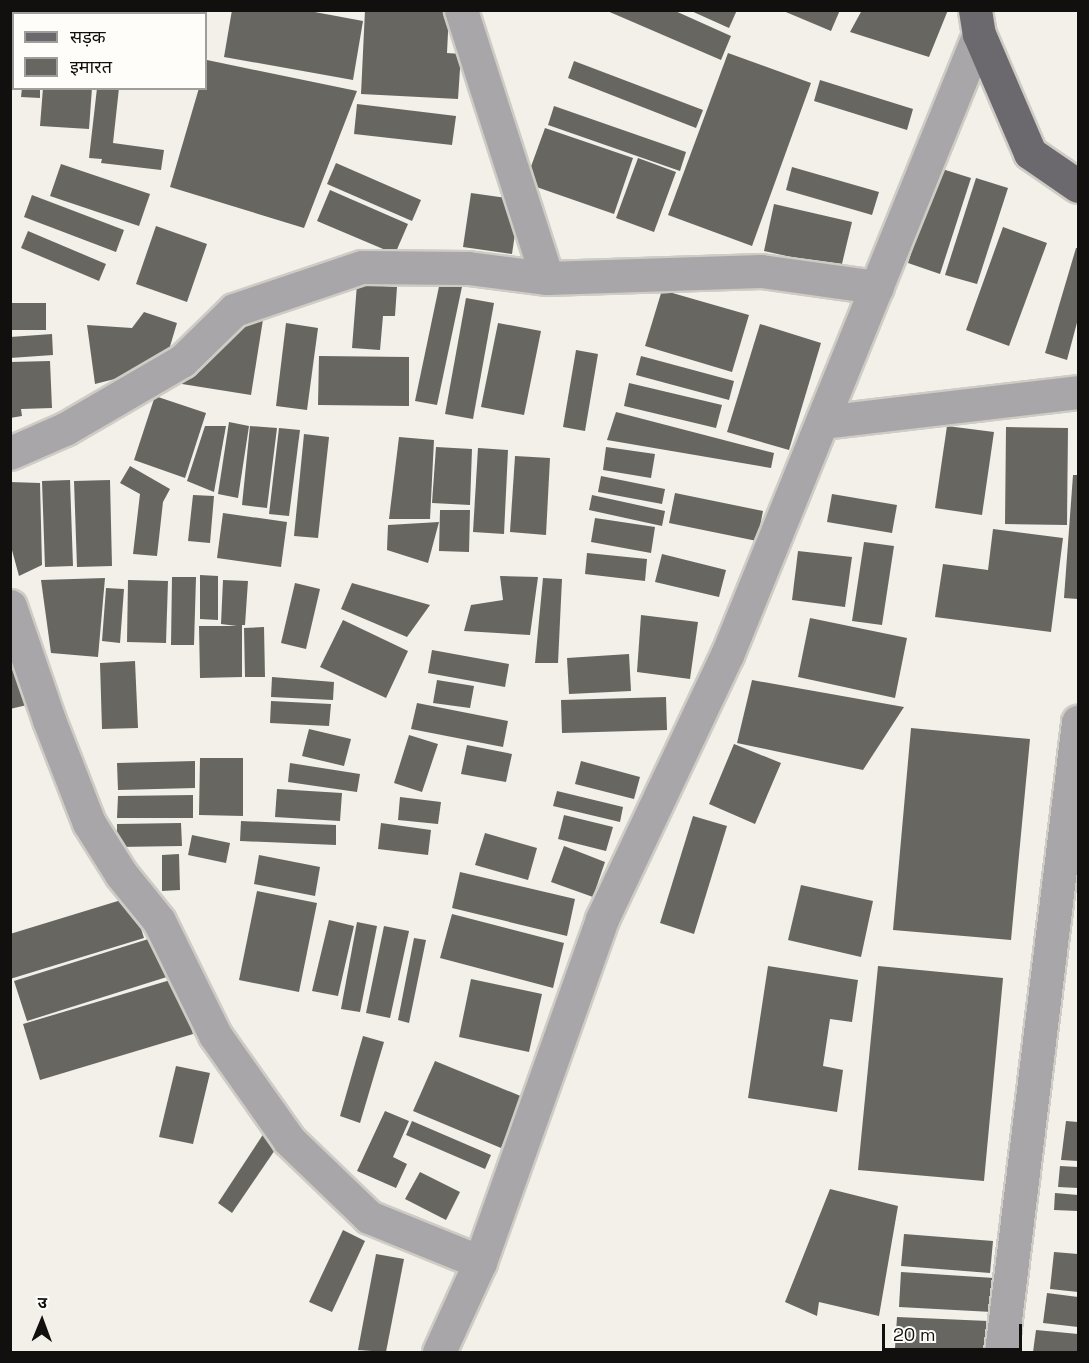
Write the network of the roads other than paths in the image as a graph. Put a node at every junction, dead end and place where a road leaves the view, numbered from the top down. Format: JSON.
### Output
{"nodes":[{"id":1,"x":461,"y":10,"type":"edge"},
{"id":2,"x":977,"y":22,"type":"edge"},
{"id":3,"x":1078,"y":186,"type":"edge"},
{"id":4,"x":547,"y":279,"type":"junction"},
{"id":5,"x":877,"y":287,"type":"junction"},
{"id":6,"x":1078,"y":392,"type":"edge"},
{"id":7,"x":823,"y":422,"type":"junction"},
{"id":8,"x":10,"y":453,"type":"edge"},
{"id":9,"x":10,"y":606,"type":"edge"},
{"id":10,"x":1078,"y":722,"type":"edge"},
{"id":11,"x":480,"y":1262,"type":"junction"},
{"id":12,"x":440,"y":1353,"type":"edge"},
{"id":13,"x":1001,"y":1353,"type":"edge"}],
"edges":[{"from":1,"to":4,"type":"street"},
{"from":2,"to":3,"type":"main road"},
{"from":2,"to":5,"type":"street"},
{"from":4,"to":5,"type":"street"},
{"from":4,"to":8,"type":"street"},
{"from":5,"to":7,"type":"street"},
{"from":6,"to":7,"type":"street"},
{"from":7,"to":11,"type":"street"},
{"from":9,"to":11,"type":"street"},
{"from":10,"to":13,"type":"street"},
{"from":11,"to":12,"type":"street"}]}
